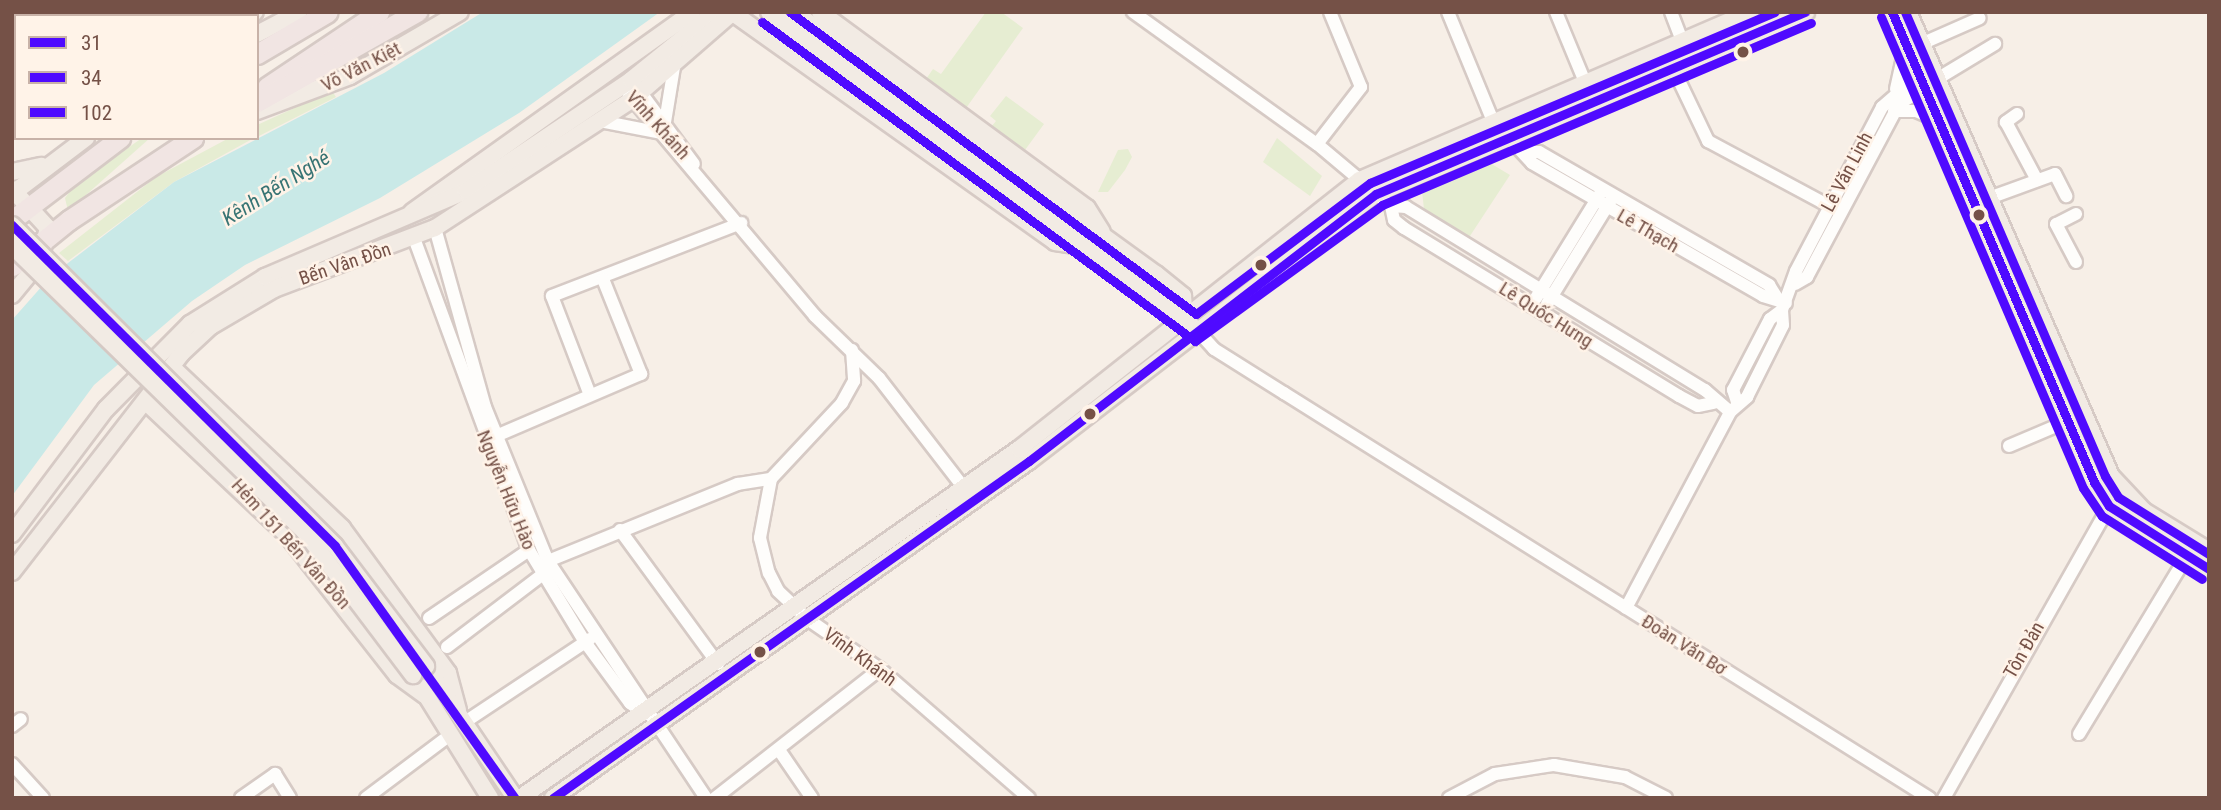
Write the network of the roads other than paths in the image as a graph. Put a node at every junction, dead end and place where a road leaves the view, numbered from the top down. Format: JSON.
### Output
{"nodes":[{"id":1,"x":270,"y":12,"type":"edge"},
{"id":2,"x":299,"y":12,"type":"edge"},
{"id":3,"x":328,"y":12,"type":"edge"},
{"id":4,"x":379,"y":12,"type":"edge"},
{"id":5,"x":417,"y":12,"type":"edge"},
{"id":6,"x":460,"y":12,"type":"edge"},
{"id":7,"x":692,"y":12,"type":"edge"},
{"id":8,"x":715,"y":12,"type":"edge"},
{"id":9,"x":733,"y":12,"type":"edge"},
{"id":10,"x":769,"y":12,"type":"edge"},
{"id":11,"x":794,"y":12,"type":"edge"},
{"id":12,"x":820,"y":12,"type":"edge"},
{"id":13,"x":1133,"y":12,"type":"edge"},
{"id":14,"x":1330,"y":12,"type":"edge"},
{"id":15,"x":1448,"y":12,"type":"edge"},
{"id":16,"x":1556,"y":12,"type":"edge"},
{"id":17,"x":1671,"y":12,"type":"edge"},
{"id":18,"x":1750,"y":12,"type":"edge"},
{"id":19,"x":1806,"y":12,"type":"edge"},
{"id":20,"x":1892,"y":12,"type":"edge"},
{"id":21,"x":1908,"y":12,"type":"edge"},
{"id":22,"x":1980,"y":18,"type":"dead end"},
{"id":23,"x":259,"y":30,"type":"edge"},
{"id":24,"x":259,"y":32,"type":"edge"},
{"id":25,"x":1682,"y":40,"type":"junction"},
{"id":26,"x":1914,"y":44,"type":"junction"},
{"id":27,"x":1995,"y":44,"type":"dead end"},
{"id":28,"x":259,"y":53,"type":"edge"},
{"id":29,"x":674,"y":67,"type":"junction"},
{"id":30,"x":1674,"y":70,"type":"junction"},
{"id":31,"x":1928,"y":80,"type":"junction"},
{"id":32,"x":1585,"y":82,"type":"junction"},
{"id":33,"x":632,"y":89,"type":"junction"},
{"id":34,"x":1896,"y":89,"type":"junction"},
{"id":35,"x":259,"y":93,"type":"edge"},
{"id":36,"x":259,"y":101,"type":"edge"},
{"id":37,"x":259,"y":110,"type":"edge"},
{"id":38,"x":1894,"y":111,"type":"junction"},
{"id":39,"x":2017,"y":114,"type":"dead end"},
{"id":40,"x":600,"y":121,"type":"junction"},
{"id":41,"x":1493,"y":121,"type":"junction"},
{"id":42,"x":1941,"y":121,"type":"junction"},
{"id":43,"x":664,"y":128,"type":"junction"},
{"id":44,"x":1507,"y":136,"type":"junction"},
{"id":45,"x":83,"y":140,"type":"edge"},
{"id":46,"x":117,"y":140,"type":"edge"},
{"id":47,"x":190,"y":140,"type":"edge"},
{"id":48,"x":1317,"y":144,"type":"junction"},
{"id":49,"x":47,"y":165,"type":"junction"},
{"id":50,"x":12,"y":172,"type":"edge"},
{"id":51,"x":1360,"y":180,"type":"junction"},
{"id":52,"x":2037,"y":180,"type":"junction"},
{"id":53,"x":13,"y":192,"type":"edge"},
{"id":54,"x":1376,"y":194,"type":"junction"},
{"id":55,"x":2067,"y":196,"type":"dead end"},
{"id":56,"x":1989,"y":198,"type":"junction"},
{"id":57,"x":1604,"y":199,"type":"junction"},
{"id":58,"x":38,"y":201,"type":"junction"},
{"id":59,"x":1391,"y":206,"type":"junction"},
{"id":60,"x":1829,"y":206,"type":"junction"},
{"id":61,"x":412,"y":212,"type":"junction"},
{"id":62,"x":2076,"y":214,"type":"dead end"},
{"id":63,"x":12,"y":220,"type":"edge"},
{"id":64,"x":69,"y":220,"type":"junction"},
{"id":65,"x":741,"y":223,"type":"junction"},
{"id":66,"x":12,"y":225,"type":"edge"},
{"id":67,"x":435,"y":228,"type":"junction"},
{"id":68,"x":1103,"y":235,"type":"junction"},
{"id":69,"x":47,"y":238,"type":"junction"},
{"id":70,"x":414,"y":238,"type":"junction"},
{"id":71,"x":12,"y":246,"type":"edge"},
{"id":72,"x":1086,"y":247,"type":"junction"},
{"id":73,"x":1468,"y":247,"type":"junction"},
{"id":74,"x":441,"y":252,"type":"junction"},
{"id":75,"x":424,"y":258,"type":"junction"},
{"id":76,"x":1458,"y":260,"type":"junction"},
{"id":77,"x":2076,"y":262,"type":"dead end"},
{"id":78,"x":12,"y":266,"type":"edge"},
{"id":79,"x":603,"y":279,"type":"junction"},
{"id":80,"x":1795,"y":284,"type":"junction"},
{"id":81,"x":15,"y":285,"type":"edge"},
{"id":82,"x":1545,"y":296,"type":"junction"},
{"id":83,"x":1781,"y":304,"type":"junction"},
{"id":84,"x":1536,"y":310,"type":"junction"},
{"id":85,"x":1191,"y":323,"type":"junction"},
{"id":86,"x":852,"y":350,"type":"junction"},
{"id":87,"x":172,"y":367,"type":"junction"},
{"id":88,"x":880,"y":378,"type":"junction"},
{"id":89,"x":851,"y":386,"type":"junction"},
{"id":90,"x":202,"y":394,"type":"junction"},
{"id":91,"x":590,"y":395,"type":"junction"},
{"id":92,"x":146,"y":402,"type":"junction"},
{"id":93,"x":1714,"y":403,"type":"junction"},
{"id":94,"x":1733,"y":407,"type":"junction"},
{"id":95,"x":2068,"y":421,"type":"junction"},
{"id":96,"x":171,"y":424,"type":"junction"},
{"id":97,"x":496,"y":436,"type":"junction"},
{"id":98,"x":2009,"y":446,"type":"dead end"},
{"id":99,"x":771,"y":479,"type":"junction"},
{"id":100,"x":969,"y":494,"type":"junction"},
{"id":101,"x":2126,"y":496,"type":"junction"},
{"id":102,"x":2109,"y":506,"type":"junction"},
{"id":103,"x":620,"y":530,"type":"junction"},
{"id":104,"x":12,"y":534,"type":"edge"},
{"id":105,"x":529,"y":550,"type":"junction"},
{"id":106,"x":2209,"y":551,"type":"edge"},
{"id":107,"x":2187,"y":556,"type":"junction"},
{"id":108,"x":548,"y":561,"type":"junction"},
{"id":109,"x":2209,"y":569,"type":"edge"},
{"id":110,"x":12,"y":572,"type":"edge"},
{"id":111,"x":542,"y":575,"type":"junction"},
{"id":112,"x":794,"y":606,"type":"junction"},
{"id":113,"x":1626,"y":608,"type":"junction"},
{"id":114,"x":429,"y":618,"type":"dead end"},
{"id":115,"x":809,"y":620,"type":"junction"},
{"id":116,"x":598,"y":633,"type":"junction"},
{"id":117,"x":585,"y":642,"type":"junction"},
{"id":118,"x":447,"y":647,"type":"dead end"},
{"id":119,"x":718,"y":664,"type":"junction"},
{"id":120,"x":880,"y":669,"type":"junction"},
{"id":121,"x":420,"y":670,"type":"junction"},
{"id":122,"x":425,"y":695,"type":"junction"},
{"id":123,"x":462,"y":717,"type":"junction"},
{"id":124,"x":651,"y":721,"type":"junction"},
{"id":125,"x":2079,"y":734,"type":"dead end"},
{"id":126,"x":450,"y":735,"type":"junction"},
{"id":127,"x":779,"y":750,"type":"junction"},
{"id":128,"x":12,"y":764,"type":"edge"},
{"id":129,"x":43,"y":798,"type":"edge"},
{"id":130,"x":241,"y":798,"type":"edge"},
{"id":131,"x":290,"y":798,"type":"edge"},
{"id":132,"x":366,"y":798,"type":"edge"},
{"id":133,"x":490,"y":798,"type":"edge"},
{"id":134,"x":518,"y":798,"type":"edge"},
{"id":135,"x":553,"y":798,"type":"edge"},
{"id":136,"x":706,"y":798,"type":"edge"},
{"id":137,"x":715,"y":798,"type":"edge"},
{"id":138,"x":812,"y":798,"type":"edge"},
{"id":139,"x":1029,"y":798,"type":"edge"},
{"id":140,"x":1449,"y":798,"type":"edge"},
{"id":141,"x":1666,"y":798,"type":"edge"},
{"id":142,"x":1929,"y":798,"type":"edge"},
{"id":143,"x":1944,"y":798,"type":"edge"}],
"edges":[{"from":1,"to":23,"type":"main road"},
{"from":2,"to":24,"type":"main road"},
{"from":3,"to":28,"type":"highway"},
{"from":4,"to":35,"type":"highway","name":"Võ Văn Kiệt"},
{"from":5,"to":36,"type":"highway"},
{"from":6,"to":37,"type":"main road","name":"Võ Văn Kiệt"},
{"from":7,"to":61,"type":"main road"},
{"from":8,"to":33,"type":"main road","name":"Bến Vân Đồn"},
{"from":9,"to":29,"type":"main road","name":"Bến Vân Đồn"},
{"from":9,"to":72,"type":"main road","name":"Đoàn Văn Bơ"},
{"from":10,"to":72,"type":"main road"},
{"from":11,"to":68,"type":"main road"},
{"from":12,"to":68,"type":"main road","name":"Đoàn Văn Bơ"},
{"from":13,"to":48,"type":"street","name":"Lê Quốc Hưng"},
{"from":14,"to":48,"type":"street"},
{"from":15,"to":41,"type":"street"},
{"from":16,"to":32,"type":"street"},
{"from":17,"to":25,"type":"street"},
{"from":18,"to":25,"type":"main road"},
{"from":19,"to":30,"type":"main road"},
{"from":20,"to":26,"type":"main road"},
{"from":21,"to":26,"type":"main road"},
{"from":22,"to":26,"type":"street"},
{"from":25,"to":32,"type":"main road"},
{"from":26,"to":31,"type":"main road"},
{"from":26,"to":34,"type":"street"},
{"from":27,"to":31,"type":"street"},
{"from":29,"to":33,"type":"main road","name":"Bến Vân Đồn"},
{"from":29,"to":43,"type":"street"},
{"from":30,"to":44,"type":"main road"},
{"from":30,"to":60,"type":"street"},
{"from":31,"to":34,"type":"street","name":"Lê Văn Linh"},
{"from":31,"to":38,"type":"street","name":"Lê Văn Linh"},
{"from":31,"to":42,"type":"main road"},
{"from":31,"to":56,"type":"main road"},
{"from":32,"to":41,"type":"main road"},
{"from":33,"to":40,"type":"main road","name":"Bến Vân Đồn"},
{"from":33,"to":43,"type":"street","name":"Vĩnh Khánh"},
{"from":33,"to":61,"type":"main road","name":"Bến Vân Đồn"},
{"from":34,"to":60,"type":"street","name":"Lê Văn Linh"},
{"from":38,"to":42,"type":"street"},
{"from":38,"to":80,"type":"street","name":"Lê Văn Linh"},
{"from":39,"to":52,"type":"street"},
{"from":40,"to":43,"type":"street"},
{"from":40,"to":67,"type":"main road","name":"Bến Vân Đồn"},
{"from":41,"to":44,"type":"street","name":"Lê Thạch"},
{"from":41,"to":51,"type":"main road"},
{"from":42,"to":95,"type":"main road"},
{"from":43,"to":65,"type":"street","name":"Vĩnh Khánh"},
{"from":44,"to":54,"type":"main road"},
{"from":44,"to":57,"type":"street","name":"Lê Thạch"},
{"from":45,"to":49,"type":"main road"},
{"from":46,"to":58,"type":"highway"},
{"from":47,"to":64,"type":"highway"},
{"from":48,"to":51,"type":"street","name":"Lê Quốc Hưng"},
{"from":49,"to":50,"type":"main road"},
{"from":49,"to":53,"type":"main road"},
{"from":51,"to":54,"type":"street","name":"Lê Quốc Hưng"},
{"from":51,"to":85,"type":"main road"},
{"from":52,"to":55,"type":"street"},
{"from":52,"to":56,"type":"street"},
{"from":53,"to":58,"type":"main road"},
{"from":54,"to":59,"type":"street","name":"Lê Quốc Hưng"},
{"from":54,"to":85,"type":"main road"},
{"from":56,"to":101,"type":"main road"},
{"from":57,"to":82,"type":"street"},
{"from":57,"to":83,"type":"street","name":"Lê Thạch"},
{"from":58,"to":63,"type":"highway"},
{"from":58,"to":64,"type":"highway"},
{"from":58,"to":69,"type":"main road"},
{"from":59,"to":73,"type":"street","name":"Lê Quốc Hưng"},
{"from":59,"to":76,"type":"street","name":"Lê Quốc Hưng"},
{"from":60,"to":80,"type":"street","name":"Lê Văn Linh"},
{"from":61,"to":104,"type":"main road","name":"Bến Vân Đồn"},
{"from":62,"to":77,"type":"street"},
{"from":64,"to":69,"type":"highway"},
{"from":65,"to":79,"type":"street"},
{"from":65,"to":86,"type":"street","name":"Vĩnh Khánh"},
{"from":66,"to":121,"type":"main road","bridge":true},
{"from":67,"to":70,"type":"main road","name":"Bến Vân Đồn"},
{"from":67,"to":74,"type":"street","name":"Nguyễn Hữu Hào"},
{"from":68,"to":85,"type":"main road","name":"Đoàn Văn Bơ"},
{"from":69,"to":78,"type":"highway"},
{"from":69,"to":81,"type":"main road"},
{"from":70,"to":75,"type":"street","name":"Nguyễn Hữu Hào"},
{"from":70,"to":87,"type":"main road","name":"Bến Vân Đồn"},
{"from":71,"to":121,"type":"main road","bridge":true},
{"from":72,"to":85,"type":"main road","name":"Đoàn Văn Bơ"},
{"from":73,"to":76,"type":"street"},
{"from":73,"to":82,"type":"street","name":"Lê Quốc Hưng"},
{"from":74,"to":75,"type":"street"},
{"from":74,"to":97,"type":"street","name":"Nguyễn Hữu Hào"},
{"from":75,"to":105,"type":"street","name":"Nguyễn Hữu Hào"},
{"from":76,"to":84,"type":"street","name":"Lê Quốc Hưng"},
{"from":79,"to":91,"type":"street"},
{"from":79,"to":91,"type":"street"},
{"from":80,"to":83,"type":"street","name":"Lê Văn Linh"},
{"from":82,"to":84,"type":"street"},
{"from":82,"to":93,"type":"street","name":"Lê Quốc Hưng"},
{"from":83,"to":94,"type":"street","name":"Lê Văn Linh"},
{"from":84,"to":93,"type":"street","name":"Lê Quốc Hưng"},
{"from":85,"to":100,"type":"main road"},
{"from":85,"to":113,"type":"street","name":"Đoàn Văn Bơ"},
{"from":86,"to":88,"type":"street","name":"Vĩnh Khánh"},
{"from":86,"to":89,"type":"street"},
{"from":87,"to":90,"type":"main road"},
{"from":87,"to":92,"type":"main road","name":"Bến Vân Đồn"},
{"from":88,"to":89,"type":"street"},
{"from":88,"to":100,"type":"street","name":"Vĩnh Khánh"},
{"from":89,"to":99,"type":"street"},
{"from":90,"to":96,"type":"main road"},
{"from":90,"to":123,"type":"main road"},
{"from":91,"to":97,"type":"street"},
{"from":92,"to":96,"type":"main road","name":"Hẻm 151 Bến Vân Đồn"},
{"from":92,"to":110,"type":"main road","name":"Bến Vân Đồn"},
{"from":93,"to":94,"type":"street","name":"Lê Quốc Hưng"},
{"from":94,"to":113,"type":"street","name":"Lê Văn Linh"},
{"from":95,"to":98,"type":"street"},
{"from":95,"to":102,"type":"main road"},
{"from":96,"to":122,"type":"main road","name":"Hẻm 151 Bến Vân Đồn"},
{"from":97,"to":108,"type":"street","name":"Nguyễn Hữu Hào"},
{"from":99,"to":103,"type":"street"},
{"from":99,"to":112,"type":"street","name":"Vĩnh Khánh"},
{"from":100,"to":112,"type":"main road"},
{"from":100,"to":115,"type":"main road"},
{"from":101,"to":102,"type":"main road"},
{"from":101,"to":106,"type":"main road"},
{"from":102,"to":107,"type":"main road"},
{"from":102,"to":143,"type":"street","name":"Tôn Đản"},
{"from":103,"to":108,"type":"street"},
{"from":103,"to":119,"type":"street"},
{"from":105,"to":111,"type":"street","name":"Nguyễn Hữu Hào"},
{"from":105,"to":114,"type":"street"},
{"from":107,"to":109,"type":"main road"},
{"from":107,"to":125,"type":"street"},
{"from":108,"to":116,"type":"street","name":"Nguyễn Hữu Hào"},
{"from":111,"to":117,"type":"street","name":"Nguyễn Hữu Hào"},
{"from":111,"to":118,"type":"street"},
{"from":112,"to":115,"type":"street","name":"Vĩnh Khánh"},
{"from":112,"to":119,"type":"main road"},
{"from":113,"to":142,"type":"street","name":"Đoàn Văn Bơ"},
{"from":115,"to":120,"type":"street","name":"Vĩnh Khánh"},
{"from":115,"to":124,"type":"main road"},
{"from":116,"to":117,"type":"street"},
{"from":116,"to":124,"type":"street","name":"Nguyễn Hữu Hào"},
{"from":117,"to":123,"type":"street"},
{"from":117,"to":124,"type":"street","name":"Nguyễn Hữu Hào"},
{"from":119,"to":124,"type":"main road"},
{"from":120,"to":127,"type":"street"},
{"from":120,"to":139,"type":"street","name":"Vĩnh Khánh"},
{"from":121,"to":122,"type":"main road"},
{"from":121,"to":123,"type":"main road"},
{"from":122,"to":126,"type":"main road"},
{"from":123,"to":134,"type":"main road"},
{"from":124,"to":134,"type":"main road"},
{"from":124,"to":135,"type":"main road"},
{"from":124,"to":136,"type":"street","name":"Nguyễn Hữu Hào"},
{"from":126,"to":132,"type":"street"},
{"from":126,"to":133,"type":"main road"},
{"from":127,"to":137,"type":"street"},
{"from":127,"to":138,"type":"street"},
{"from":128,"to":129,"type":"street"},
{"from":130,"to":131,"type":"street"},
{"from":140,"to":141,"type":"street"}]}
